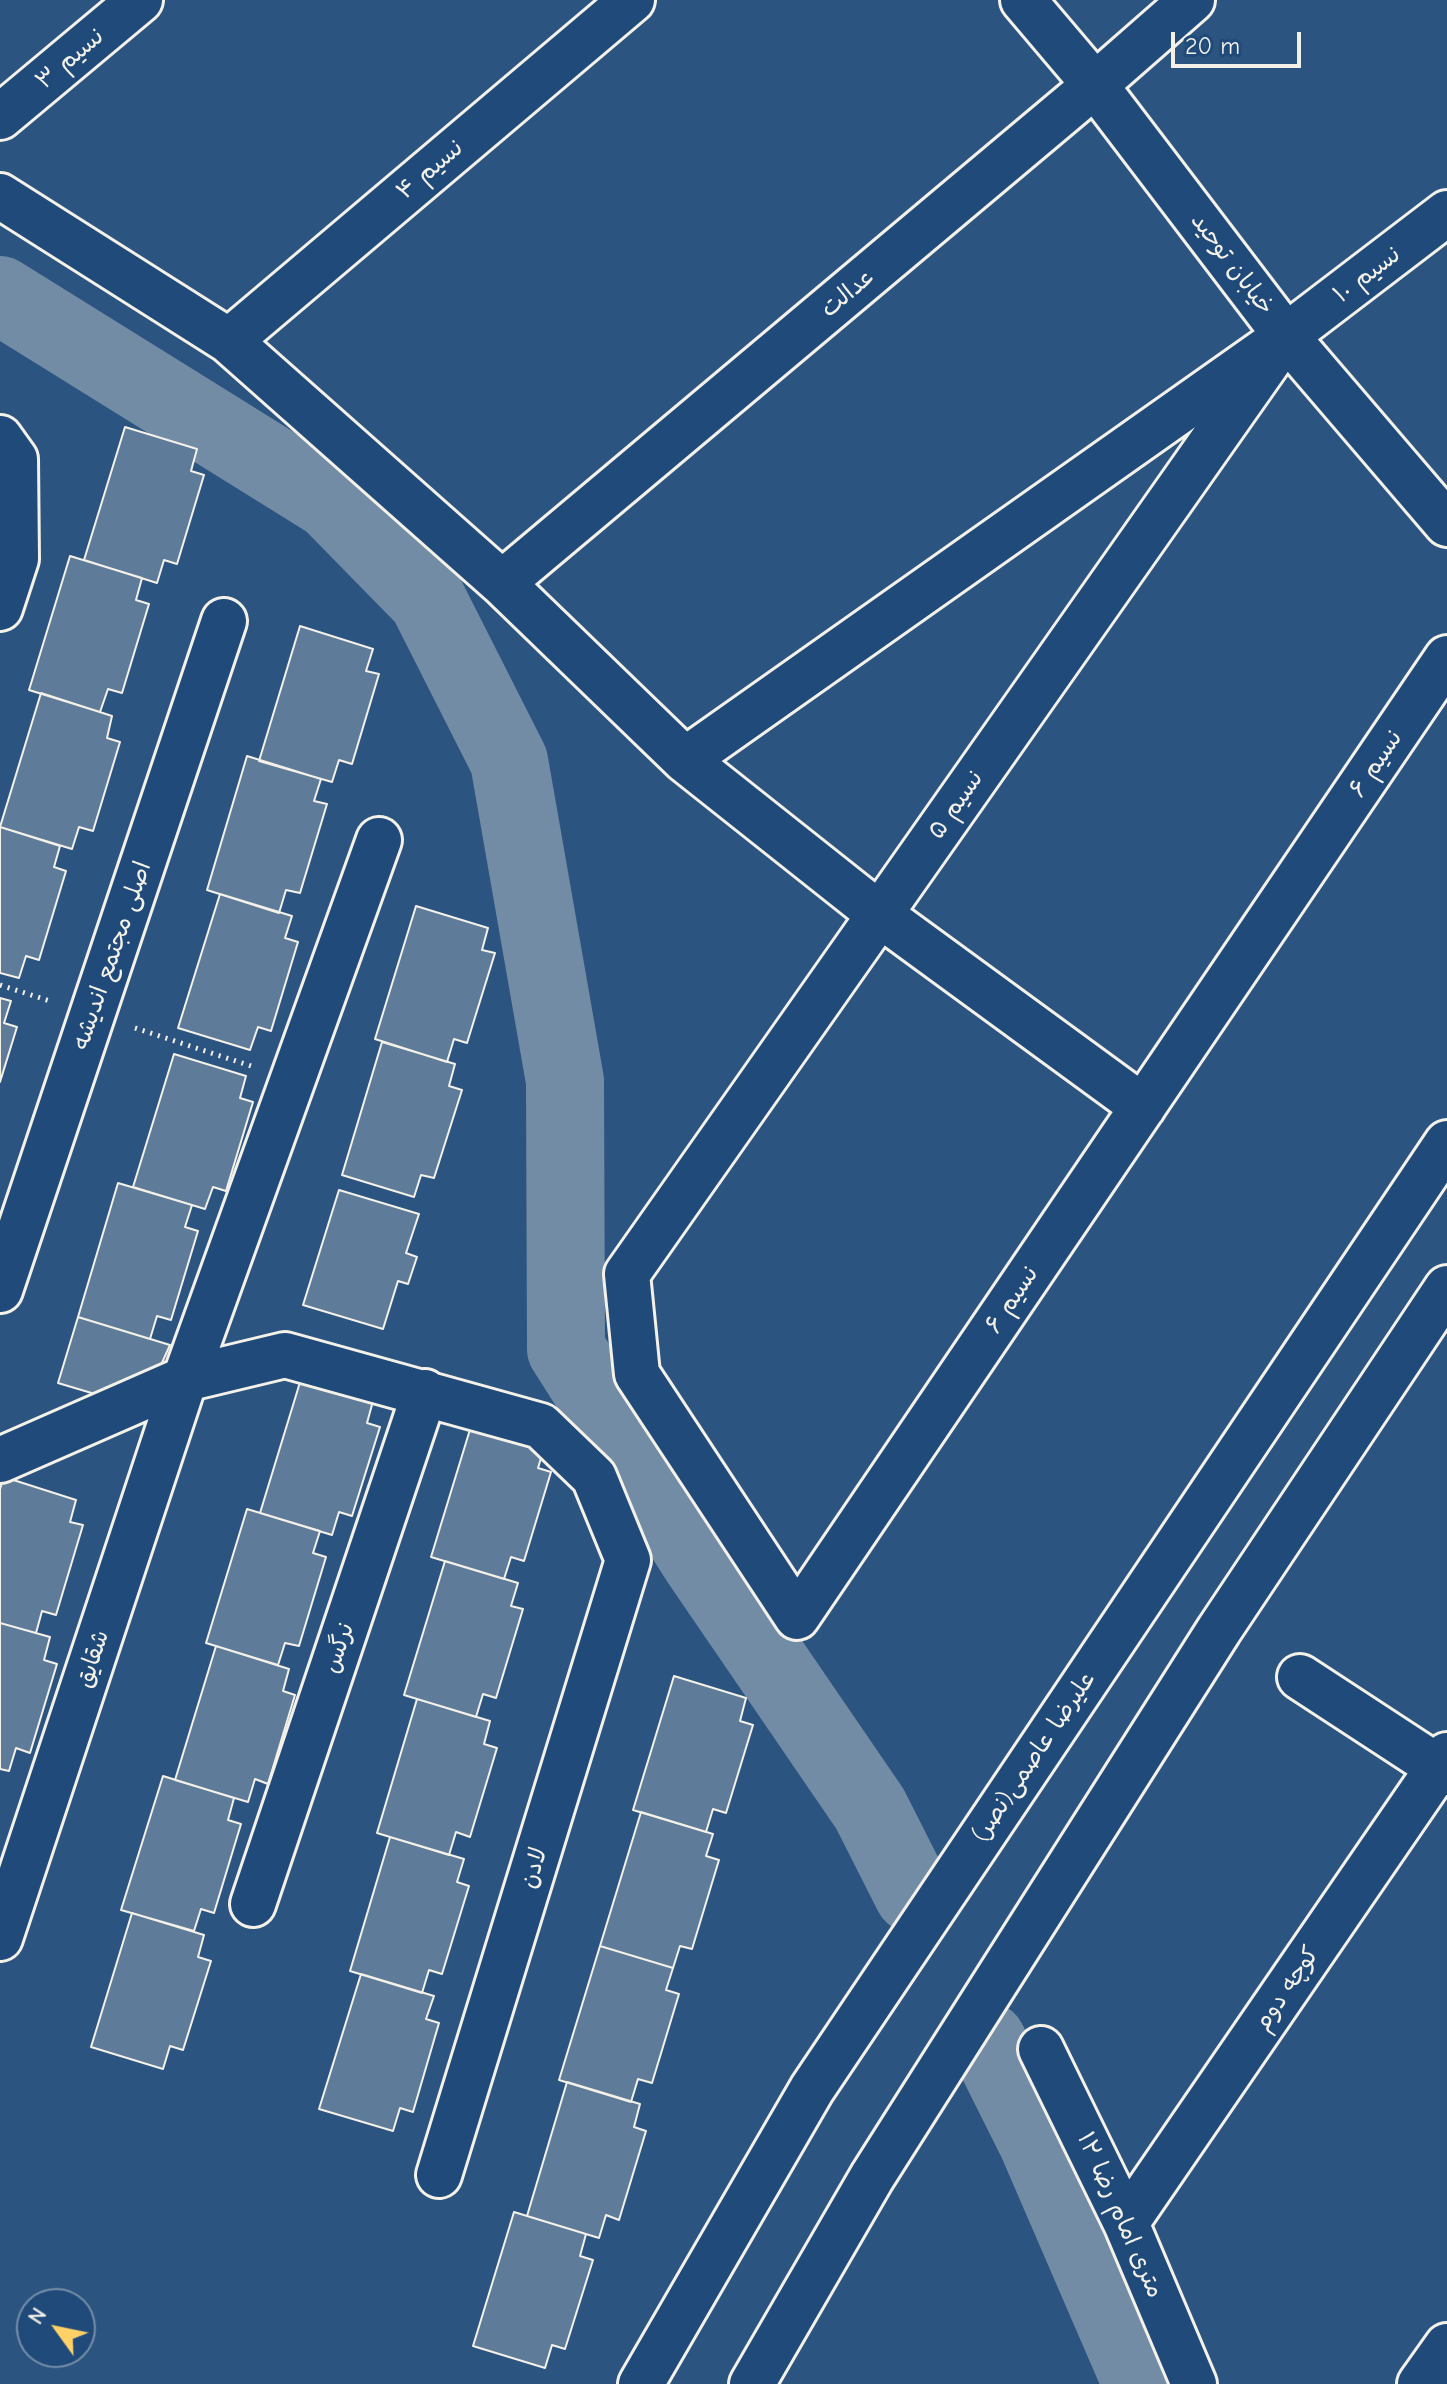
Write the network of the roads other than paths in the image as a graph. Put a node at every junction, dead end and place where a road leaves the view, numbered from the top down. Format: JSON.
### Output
{"nodes":[{"id":1,"x":140,"y":0,"type":"edge"},
{"id":2,"x":632,"y":0,"type":"edge"},
{"id":3,"x":1023,"y":0,"type":"edge"},
{"id":4,"x":1192,"y":0,"type":"edge"},
{"id":5,"x":1095,"y":85,"type":"junction"},
{"id":6,"x":0,"y":117,"type":"edge"},
{"id":7,"x":0,"y":196,"type":"edge"},
{"id":8,"x":1447,"y":213,"type":"edge"},
{"id":9,"x":1286,"y":336,"type":"junction"},
{"id":10,"x":229,"y":341,"type":"junction"},
{"id":11,"x":0,"y":438,"type":"edge"},
{"id":12,"x":1447,"y":524,"type":"edge"},
{"id":13,"x":502,"y":583,"type":"junction"},
{"id":14,"x":0,"y":608,"type":"edge"},
{"id":15,"x":224,"y":621,"type":"dead end"},
{"id":16,"x":1447,"y":658,"type":"edge"},
{"id":17,"x":685,"y":760,"type":"junction"},
{"id":18,"x":379,"y":840,"type":"dead end"},
{"id":19,"x":879,"y":914,"type":"junction"},
{"id":20,"x":1143,"y":1107,"type":"junction"},
{"id":21,"x":1447,"y":1143,"type":"edge"},
{"id":22,"x":627,"y":1274,"type":"joint"},
{"id":23,"x":1447,"y":1288,"type":"edge"},
{"id":24,"x":0,"y":1290,"type":"edge"},
{"id":25,"x":185,"y":1379,"type":"junction"},
{"id":26,"x":425,"y":1392,"type":"junction"},
{"id":27,"x":0,"y":1460,"type":"edge"},
{"id":28,"x":1300,"y":1677,"type":"dead end"},
{"id":29,"x":1444,"y":1765,"type":"edge"},
{"id":30,"x":253,"y":1904,"type":"dead end"},
{"id":31,"x":0,"y":1938,"type":"edge"},
{"id":32,"x":1041,"y":2049,"type":"dead end"},
{"id":33,"x":439,"y":2175,"type":"dead end"},
{"id":34,"x":1126,"y":2223,"type":"junction"},
{"id":35,"x":1447,"y":2346,"type":"edge"},
{"id":36,"x":641,"y":2384,"type":"edge"},
{"id":37,"x":752,"y":2384,"type":"edge"},
{"id":38,"x":1194,"y":2384,"type":"edge"},
{"id":39,"x":1420,"y":2384,"type":"edge"}],
"edges":[{"from":1,"to":6,"type":"street","name":"نسیم ۳"},
{"from":2,"to":10,"type":"street","name":"نسیم ۴"},
{"from":3,"to":5,"type":"street","name":"خیابان توحید"},
{"from":4,"to":5,"type":"street","name":"عدالت"},
{"from":5,"to":9,"type":"street","name":"خیابان توحید"},
{"from":5,"to":13,"type":"street","name":"عدالت"},
{"from":7,"to":10,"type":"street"},
{"from":8,"to":9,"type":"street","name":"نسیم ۱۰"},
{"from":9,"to":12,"type":"street","name":"خیابان توحید"},
{"from":9,"to":17,"type":"street","name":"نسیم ۱۰"},
{"from":9,"to":19,"type":"street","name":"نسیم ۵"},
{"from":10,"to":13,"type":"street"},
{"from":11,"to":14,"type":"street"},
{"from":13,"to":17,"type":"street"},
{"from":15,"to":24,"type":"street","name":"اصلی مجتمع اندیشه"},
{"from":16,"to":20,"type":"street","name":"نسیم ۶"},
{"from":17,"to":19,"type":"street"},
{"from":18,"to":25,"type":"street","name":"شقایق"},
{"from":19,"to":20,"type":"street"},
{"from":19,"to":22,"type":"street","name":"نسیم ۵"},
{"from":20,"to":22,"type":"street","name":"نسیم ۶"},
{"from":21,"to":36,"type":"street","name":"علیرضا عاصمی(نصر)"},
{"from":23,"to":37,"type":"street"},
{"from":25,"to":26,"type":"street"},
{"from":25,"to":27,"type":"street"},
{"from":25,"to":31,"type":"street","name":"شقایق"},
{"from":26,"to":30,"type":"street","name":"نرگس"},
{"from":26,"to":33,"type":"street","name":"لادن"},
{"from":28,"to":29,"type":"street"},
{"from":29,"to":34,"type":"street","name":"کوچه دوم"},
{"from":32,"to":34,"type":"street","name":"۱۲ متری امام رضا"},
{"from":34,"to":38,"type":"street","name":"۱۲ متری امام رضا"},
{"from":35,"to":39,"type":"street"}]}
